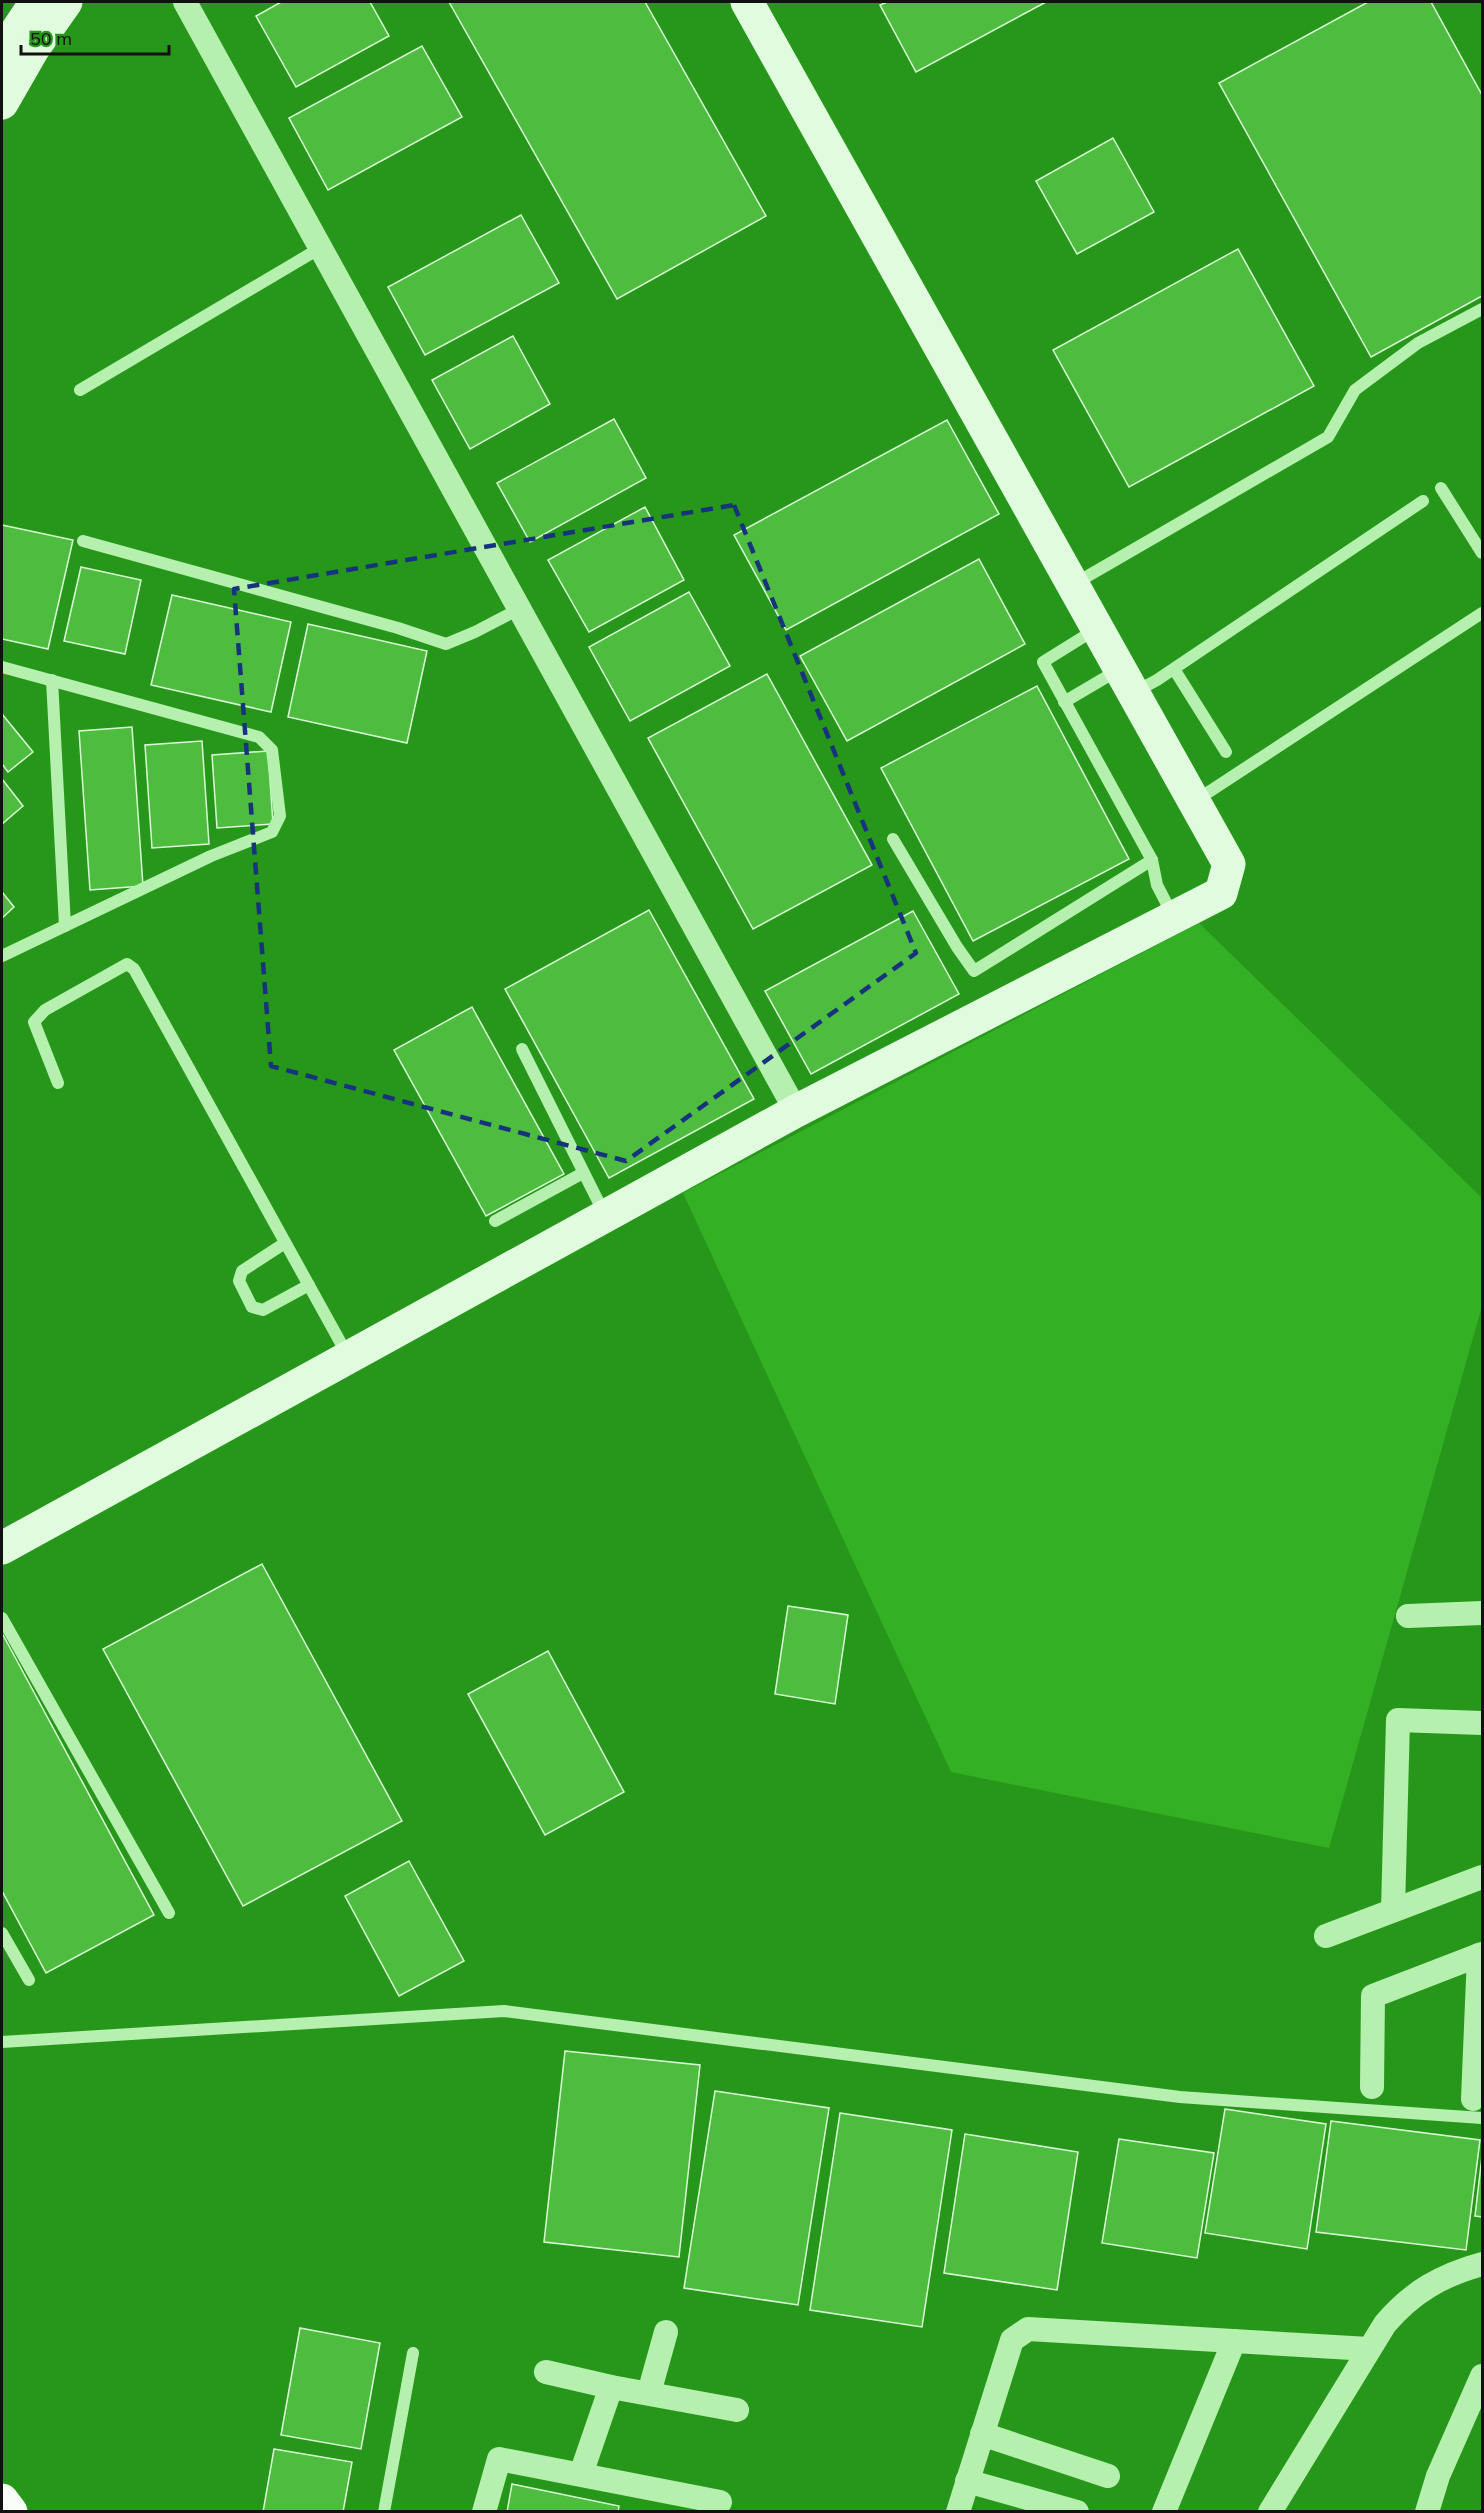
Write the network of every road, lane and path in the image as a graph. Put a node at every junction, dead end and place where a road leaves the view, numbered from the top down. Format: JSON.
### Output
{"nodes":[{"id":1,"x":36,"y":2,"type":"edge"},
{"id":2,"x":66,"y":2,"type":"edge"},
{"id":3,"x":185,"y":2,"type":"edge"},
{"id":4,"x":747,"y":2,"type":"edge"},
{"id":5,"x":2,"y":53,"type":"edge"},
{"id":6,"x":2,"y":103,"type":"edge"},
{"id":7,"x":322,"y":247,"type":"junction"},
{"id":8,"x":1482,"y":309,"type":"edge"},
{"id":9,"x":80,"y":390,"type":"dead end"},
{"id":10,"x":1441,"y":488,"type":"dead end"},
{"id":11,"x":1423,"y":501,"type":"dead end"},
{"id":12,"x":82,"y":541,"type":"dead end"},
{"id":13,"x":1482,"y":553,"type":"edge"},
{"id":14,"x":1073,"y":584,"type":"junction"},
{"id":15,"x":521,"y":608,"type":"junction"},
{"id":16,"x":1482,"y":613,"type":"edge"},
{"id":17,"x":1098,"y":627,"type":"junction"},
{"id":18,"x":2,"y":667,"type":"edge"},
{"id":19,"x":1174,"y":669,"type":"junction"},
{"id":20,"x":52,"y":680,"type":"junction"},
{"id":21,"x":1128,"y":681,"type":"junction"},
{"id":22,"x":1064,"y":702,"type":"junction"},
{"id":23,"x":1226,"y":752,"type":"dead end"},
{"id":24,"x":1194,"y":801,"type":"junction"},
{"id":25,"x":893,"y":839,"type":"dead end"},
{"id":26,"x":1152,"y":860,"type":"junction"},
{"id":27,"x":1173,"y":917,"type":"junction"},
{"id":28,"x":65,"y":926,"type":"junction"},
{"id":29,"x":2,"y":956,"type":"edge"},
{"id":30,"x":522,"y":1049,"type":"dead end"},
{"id":31,"x":58,"y":1083,"type":"dead end"},
{"id":32,"x":796,"y":1111,"type":"junction"},
{"id":33,"x":583,"y":1173,"type":"junction"},
{"id":34,"x":605,"y":1216,"type":"junction"},
{"id":35,"x":495,"y":1221,"type":"dead end"},
{"id":36,"x":285,"y":1243,"type":"junction"},
{"id":37,"x":309,"y":1285,"type":"junction"},
{"id":38,"x":348,"y":1357,"type":"junction"},
{"id":39,"x":2,"y":1548,"type":"edge"},
{"id":40,"x":1482,"y":1613,"type":"edge"},
{"id":41,"x":1408,"y":1616,"type":"dead end"},
{"id":42,"x":2,"y":1618,"type":"edge"},
{"id":43,"x":1482,"y":1723,"type":"edge"},
{"id":44,"x":1482,"y":1877,"type":"edge"},
{"id":45,"x":1393,"y":1910,"type":"junction"},
{"id":46,"x":169,"y":1913,"type":"dead end"},
{"id":47,"x":2,"y":1933,"type":"edge"},
{"id":48,"x":1326,"y":1936,"type":"dead end"},
{"id":49,"x":1481,"y":1955,"type":"edge"},
{"id":50,"x":29,"y":1980,"type":"dead end"},
{"id":51,"x":2,"y":2042,"type":"edge"},
{"id":52,"x":1372,"y":2087,"type":"dead end"},
{"id":53,"x":1478,"y":2109,"type":"edge"},
{"id":54,"x":1482,"y":2264,"type":"edge"},
{"id":55,"x":666,"y":2332,"type":"dead end"},
{"id":56,"x":1234,"y":2341,"type":"junction"},
{"id":57,"x":1370,"y":2349,"type":"junction"},
{"id":58,"x":413,"y":2353,"type":"dead end"},
{"id":59,"x":546,"y":2372,"type":"dead end"},
{"id":60,"x":1482,"y":2376,"type":"edge"},
{"id":61,"x":611,"y":2387,"type":"junction"},
{"id":62,"x":649,"y":2393,"type":"junction"},
{"id":63,"x":737,"y":2410,"type":"dead end"},
{"id":64,"x":982,"y":2434,"type":"junction"},
{"id":65,"x":581,"y":2474,"type":"junction"},
{"id":66,"x":1108,"y":2476,"type":"dead end"},
{"id":67,"x":967,"y":2481,"type":"junction"},
{"id":68,"x":2,"y":2500,"type":"edge"},
{"id":69,"x":720,"y":2502,"type":"dead end"},
{"id":70,"x":11,"y":2511,"type":"edge"},
{"id":71,"x":384,"y":2511,"type":"edge"},
{"id":72,"x":484,"y":2511,"type":"edge"},
{"id":73,"x":958,"y":2511,"type":"edge"},
{"id":74,"x":1077,"y":2511,"type":"edge"},
{"id":75,"x":1164,"y":2511,"type":"edge"},
{"id":76,"x":1270,"y":2511,"type":"edge"},
{"id":77,"x":1427,"y":2511,"type":"edge"}],
"edges":[{"from":1,"to":5,"type":"street"},
{"from":2,"to":6,"type":"street"},
{"from":3,"to":7,"type":"street"},
{"from":4,"to":14,"type":"street"},
{"from":7,"to":9,"type":"lane"},
{"from":7,"to":15,"type":"street"},
{"from":8,"to":14,"type":"lane"},
{"from":10,"to":13,"type":"lane"},
{"from":11,"to":19,"type":"lane"},
{"from":12,"to":15,"type":"lane"},
{"from":14,"to":17,"type":"street"},
{"from":15,"to":32,"type":"street"},
{"from":16,"to":24,"type":"lane"},
{"from":17,"to":21,"type":"street"},
{"from":17,"to":22,"type":"lane"},
{"from":18,"to":20,"type":"lane"},
{"from":19,"to":21,"type":"lane"},
{"from":19,"to":23,"type":"lane"},
{"from":20,"to":28,"type":"lane"},
{"from":20,"to":28,"type":"lane"},
{"from":21,"to":22,"type":"lane"},
{"from":21,"to":24,"type":"street"},
{"from":22,"to":26,"type":"lane"},
{"from":24,"to":27,"type":"street"},
{"from":25,"to":26,"type":"lane"},
{"from":26,"to":27,"type":"lane"},
{"from":27,"to":32,"type":"street"},
{"from":28,"to":29,"type":"lane"},
{"from":30,"to":33,"type":"lane"},
{"from":31,"to":36,"type":"lane"},
{"from":32,"to":34,"type":"street"},
{"from":33,"to":34,"type":"lane"},
{"from":33,"to":35,"type":"lane"},
{"from":34,"to":38,"type":"street"},
{"from":36,"to":37,"type":"lane"},
{"from":36,"to":37,"type":"lane"},
{"from":37,"to":38,"type":"lane"},
{"from":38,"to":39,"type":"street"},
{"from":40,"to":41,"type":"street"},
{"from":42,"to":46,"type":"lane"},
{"from":43,"to":45,"type":"street"},
{"from":44,"to":45,"type":"street"},
{"from":45,"to":48,"type":"street"},
{"from":47,"to":50,"type":"lane"},
{"from":49,"to":52,"type":"street"},
{"from":49,"to":53,"type":"street"},
{"from":51,"to":53,"type":"lane"},
{"from":54,"to":57,"type":"street"},
{"from":55,"to":62,"type":"street"},
{"from":56,"to":57,"type":"street"},
{"from":56,"to":64,"type":"street"},
{"from":56,"to":75,"type":"street"},
{"from":57,"to":76,"type":"street"},
{"from":58,"to":71,"type":"lane"},
{"from":59,"to":61,"type":"street"},
{"from":60,"to":77,"type":"street"},
{"from":61,"to":62,"type":"street"},
{"from":61,"to":65,"type":"street"},
{"from":62,"to":63,"type":"street"},
{"from":64,"to":66,"type":"street"},
{"from":64,"to":67,"type":"street"},
{"from":65,"to":69,"type":"street"},
{"from":65,"to":72,"type":"street"},
{"from":67,"to":73,"type":"street"},
{"from":67,"to":74,"type":"street"},
{"from":68,"to":70,"type":"main road"}]}
